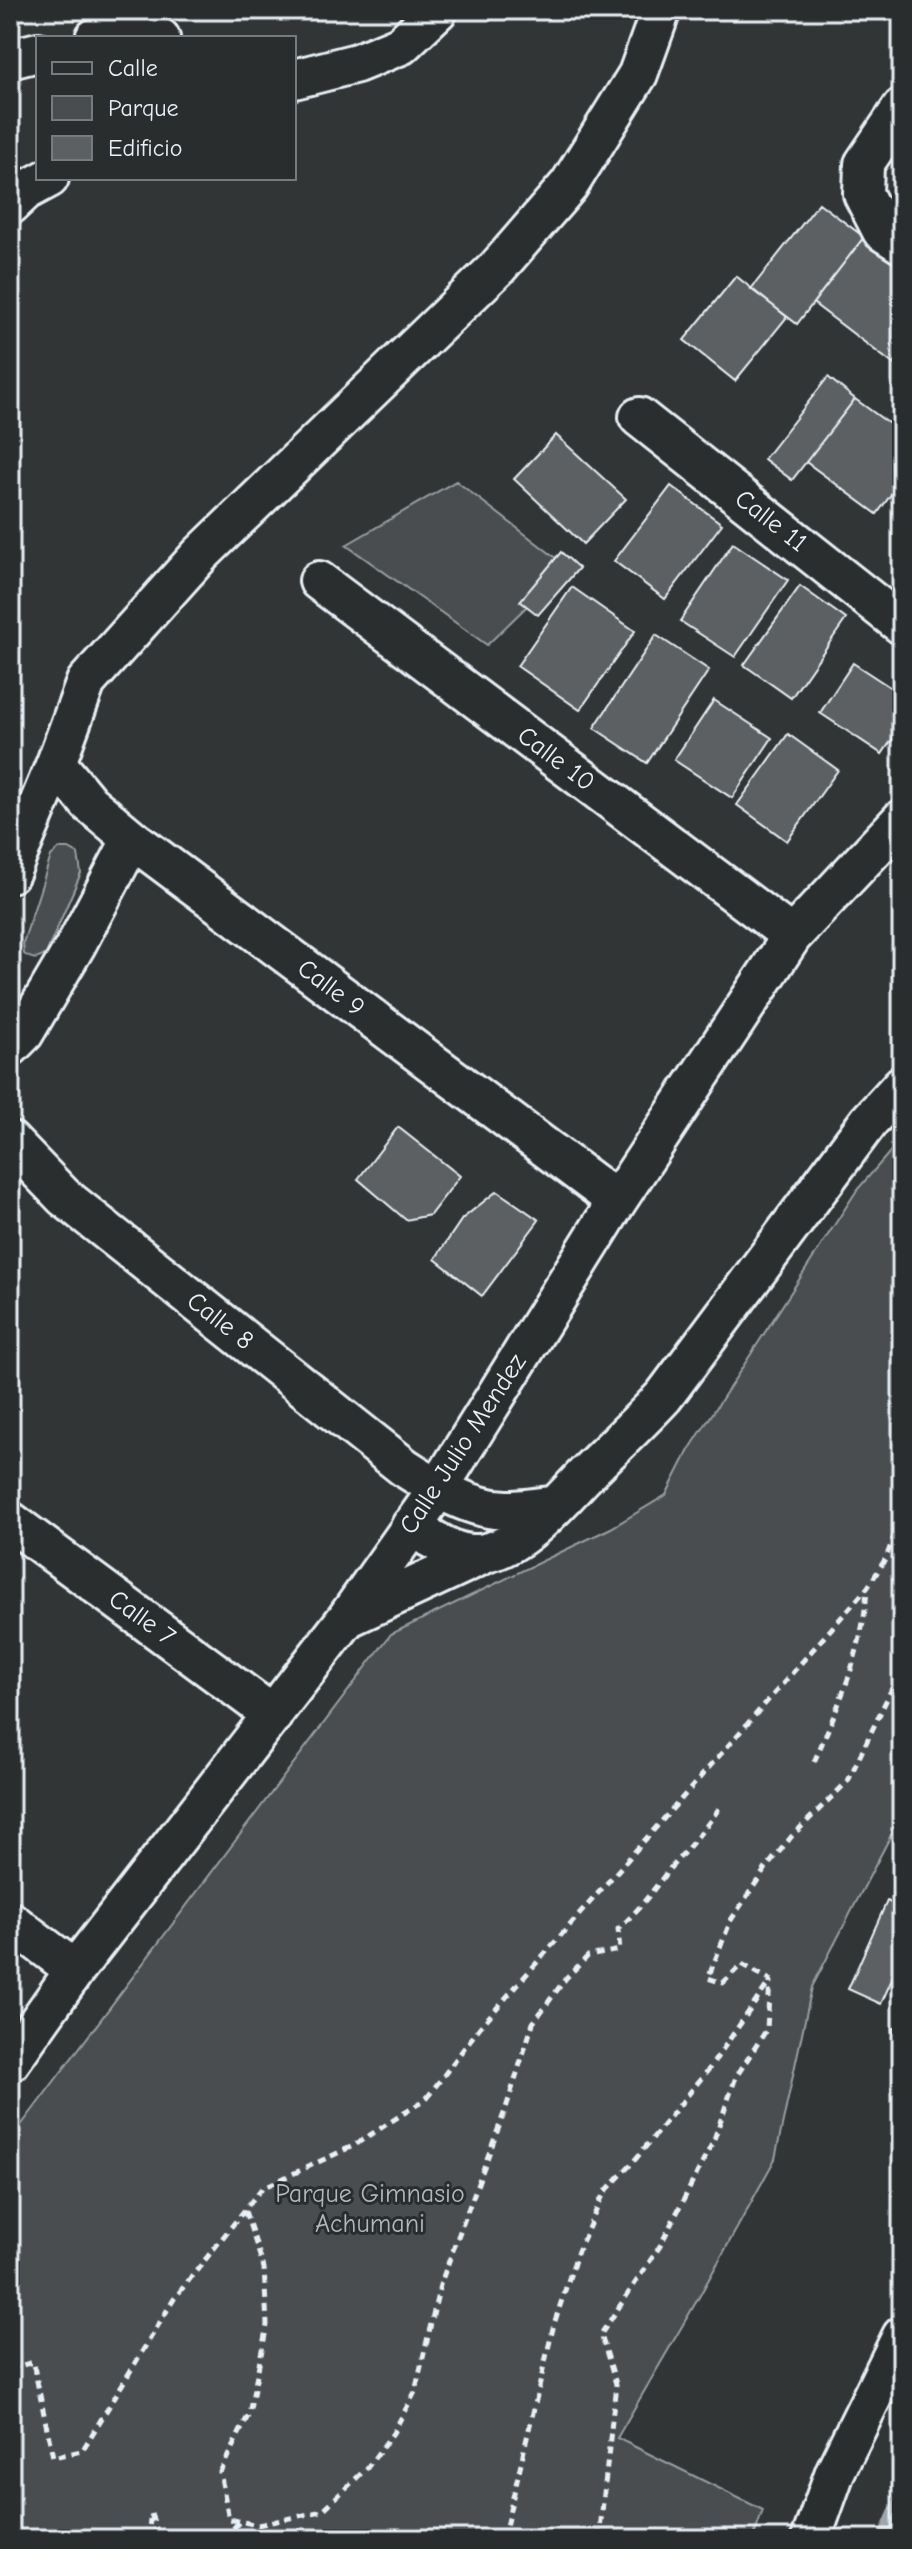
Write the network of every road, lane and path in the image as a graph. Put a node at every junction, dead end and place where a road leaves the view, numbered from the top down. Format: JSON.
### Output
{"nodes":[{"id":1,"x":438,"y":10,"type":"edge"},
{"id":2,"x":661,"y":10,"type":"edge"},
{"id":3,"x":104,"y":36,"type":"edge"},
{"id":4,"x":143,"y":36,"type":"edge"},
{"id":5,"x":36,"y":52,"type":"edge"},
{"id":6,"x":10,"y":59,"type":"edge"},
{"id":7,"x":296,"y":78,"type":"edge"},
{"id":8,"x":902,"y":108,"type":"edge"},
{"id":9,"x":45,"y":180,"type":"edge"},
{"id":10,"x":10,"y":205,"type":"edge"},
{"id":11,"x":902,"y":244,"type":"edge"},
{"id":12,"x":639,"y":417,"type":"dead end"},
{"id":13,"x":319,"y":581,"type":"dead end"},
{"id":14,"x":902,"y":625,"type":"edge"},
{"id":15,"x":56,"y":763,"type":"junction"},
{"id":16,"x":902,"y":819,"type":"edge"},
{"id":17,"x":132,"y":839,"type":"junction"},
{"id":18,"x":10,"y":873,"type":"edge"},
{"id":19,"x":792,"y":936,"type":"junction"},
{"id":20,"x":10,"y":1047,"type":"edge"},
{"id":21,"x":902,"y":1085,"type":"edge"},
{"id":22,"x":10,"y":1141,"type":"edge"},
{"id":23,"x":617,"y":1201,"type":"junction"},
{"id":24,"x":438,"y":1489,"type":"junction"},
{"id":25,"x":553,"y":1506,"type":"junction"},
{"id":26,"x":902,"y":1515,"type":"edge"},
{"id":27,"x":10,"y":1521,"type":"edge"},
{"id":28,"x":411,"y":1526,"type":"junction"},
{"id":29,"x":484,"y":1554,"type":"junction"},
{"id":30,"x":868,"y":1587,"type":"junction"},
{"id":31,"x":347,"y":1618,"type":"junction"},
{"id":32,"x":902,"y":1667,"type":"edge"},
{"id":33,"x":273,"y":1715,"type":"junction"},
{"id":34,"x":814,"y":1762,"type":"dead end"},
{"id":35,"x":720,"y":1807,"type":"dead end"},
{"id":36,"x":10,"y":1921,"type":"edge"},
{"id":37,"x":75,"y":1970,"type":"junction"},
{"id":38,"x":770,"y":1980,"type":"junction"},
{"id":39,"x":10,"y":2062,"type":"edge"},
{"id":40,"x":245,"y":2210,"type":"junction"},
{"id":41,"x":902,"y":2336,"type":"edge"},
{"id":42,"x":10,"y":2369,"type":"edge"},
{"id":43,"x":239,"y":2521,"type":"junction"},
{"id":44,"x":148,"y":2539,"type":"edge"},
{"id":45,"x":160,"y":2539,"type":"edge"},
{"id":46,"x":224,"y":2539,"type":"edge"},
{"id":47,"x":503,"y":2539,"type":"edge"},
{"id":48,"x":599,"y":2539,"type":"edge"},
{"id":49,"x":811,"y":2539,"type":"edge"}],
"edges":[{"from":1,"to":7,"type":"street"},
{"from":2,"to":15,"type":"street"},
{"from":3,"to":4,"type":"street"},
{"from":5,"to":6,"type":"street"},
{"from":8,"to":11,"type":"street"},
{"from":9,"to":10,"type":"street"},
{"from":12,"to":14,"type":"street","name":"Calle 11"},
{"from":13,"to":19,"type":"street","name":"Calle 10"},
{"from":15,"to":17,"type":"street","name":"Calle 9"},
{"from":15,"to":18,"type":"street"},
{"from":16,"to":19,"type":"street","name":"Calle Julio Mendez"},
{"from":17,"to":20,"type":"street"},
{"from":17,"to":23,"type":"street","name":"Calle 9"},
{"from":19,"to":23,"type":"street","name":"Calle Julio Mendez"},
{"from":21,"to":25,"type":"street"},
{"from":22,"to":24,"type":"street","name":"Calle 8"},
{"from":23,"to":24,"type":"street","name":"Calle Julio Mendez"},
{"from":24,"to":25,"type":"street","name":"Calle 8"},
{"from":24,"to":28,"type":"street","name":"Calle Julio Mendez"},
{"from":25,"to":29,"type":"street"},
{"from":26,"to":30,"type":"path"},
{"from":27,"to":33,"type":"street","name":"Calle 7"},
{"from":28,"to":29,"type":"street"},
{"from":28,"to":31,"type":"street","name":"Calle Julio Mendez"},
{"from":29,"to":31,"type":"street"},
{"from":30,"to":34,"type":"path"},
{"from":30,"to":40,"type":"path"},
{"from":31,"to":33,"type":"street","name":"Calle Julio Mendez"},
{"from":32,"to":38,"type":"path"},
{"from":33,"to":37,"type":"street","name":"Calle Julio Mendez"},
{"from":35,"to":43,"type":"path"},
{"from":36,"to":37,"type":"street"},
{"from":37,"to":39,"type":"street","name":"Calle Julio Mendez"},
{"from":38,"to":47,"type":"path"},
{"from":38,"to":48,"type":"path"},
{"from":40,"to":42,"type":"path"},
{"from":40,"to":43,"type":"path"},
{"from":41,"to":49,"type":"street"},
{"from":43,"to":46,"type":"path"},
{"from":44,"to":45,"type":"path"}]}
